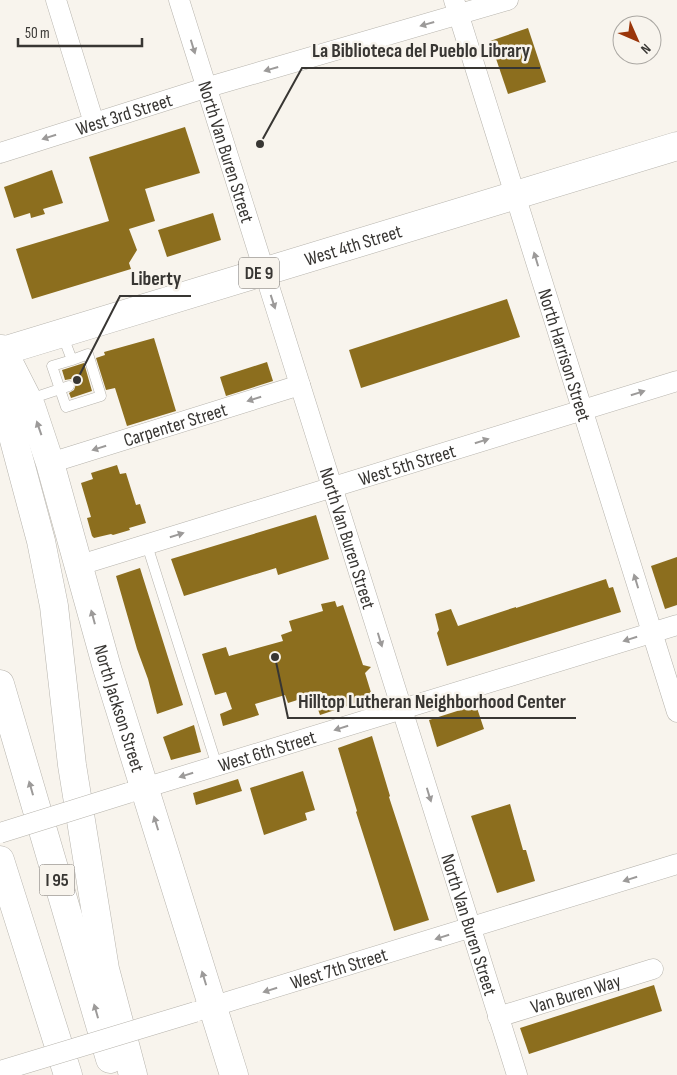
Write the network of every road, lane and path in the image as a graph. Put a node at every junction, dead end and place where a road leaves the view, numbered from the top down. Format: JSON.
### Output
{"nodes":[{"id":1,"x":56,"y":0,"type":"edge"},
{"id":2,"x":178,"y":0,"type":"edge"},
{"id":3,"x":508,"y":0,"type":"edge"},
{"id":4,"x":457,"y":8,"type":"edge"},
{"id":5,"x":205,"y":88,"type":"junction"},
{"id":6,"x":94,"y":123,"type":"junction"},
{"id":7,"x":677,"y":146,"type":"edge"},
{"id":8,"x":0,"y":153,"type":"edge"},
{"id":9,"x":515,"y":194,"type":"junction"},
{"id":10,"x":263,"y":272,"type":"junction"},
{"id":11,"x":61,"y":333,"type":"junction"},
{"id":12,"x":1,"y":349,"type":"edge"},
{"id":13,"x":72,"y":360,"type":"junction"},
{"id":14,"x":677,"y":381,"type":"edge"},
{"id":15,"x":300,"y":385,"type":"junction"},
{"id":16,"x":64,"y":387,"type":"junction"},
{"id":17,"x":28,"y":400,"type":"junction"},
{"id":18,"x":583,"y":410,"type":"junction"},
{"id":19,"x":50,"y":463,"type":"junction"},
{"id":20,"x":332,"y":488,"type":"junction"},
{"id":21,"x":147,"y":545,"type":"junction"},
{"id":22,"x":80,"y":565,"type":"junction"},
{"id":23,"x":677,"y":625,"type":"edge"},
{"id":24,"x":652,"y":633,"type":"junction"},
{"id":25,"x":0,"y":684,"type":"edge"},
{"id":26,"x":402,"y":710,"type":"junction"},
{"id":27,"x":677,"y":712,"type":"edge"},
{"id":28,"x":217,"y":766,"type":"junction"},
{"id":29,"x":136,"y":790,"type":"junction"},
{"id":30,"x":0,"y":833,"type":"edge"},
{"id":31,"x":0,"y":860,"type":"edge"},
{"id":32,"x":677,"y":864,"type":"edge"},
{"id":33,"x":0,"y":896,"type":"edge"},
{"id":34,"x":470,"y":928,"type":"junction"},
{"id":35,"x":653,"y":969,"type":"dead end"},
{"id":36,"x":204,"y":1009,"type":"junction"},
{"id":37,"x":498,"y":1016,"type":"junction"},
{"id":38,"x":0,"y":1071,"type":"edge"},
{"id":39,"x":48,"y":1075,"type":"edge"},
{"id":40,"x":68,"y":1075,"type":"edge"},
{"id":41,"x":115,"y":1075,"type":"edge"},
{"id":42,"x":133,"y":1075,"type":"edge"},
{"id":43,"x":234,"y":1075,"type":"edge"},
{"id":44,"x":517,"y":1075,"type":"edge"}],
"edges":[{"from":1,"to":6,"type":"street"},
{"from":2,"to":5,"type":"street","name":"North Van Buren Street","one_way":true},
{"from":3,"to":4,"type":"street","name":"West 3rd Street"},
{"from":4,"to":5,"type":"street","name":"West 3rd Street","one_way":true},
{"from":4,"to":9,"type":"street","name":"North Harrison Street"},
{"from":5,"to":6,"type":"street","name":"West 3rd Street"},
{"from":5,"to":10,"type":"street","name":"North Van Buren Street"},
{"from":6,"to":8,"type":"street","name":"West 3rd Street","one_way":true},
{"from":7,"to":9,"type":"main road","name":"West 4th Street","number":"DE 9"},
{"from":9,"to":10,"type":"main road","name":"West 4th Street","number":"DE 9"},
{"from":18,"to":9,"type":"street","name":"North Harrison Street","one_way":true},
{"from":10,"to":11,"type":"main road","name":"West 4th Street","number":"DE 9"},
{"from":10,"to":15,"type":"street","name":"North Van Buren Street","one_way":true},
{"from":11,"to":12,"type":"main road","name":"West 4th Street","number":"DE 9"},
{"from":11,"to":13,"type":"lane"},
{"from":12,"to":17,"type":"main road","name":"North Jackson Street"},
{"from":12,"to":42,"type":"main road"},
{"from":13,"to":16,"type":"lane"},
{"from":13,"to":16,"type":"lane"},
{"from":18,"to":14,"type":"street","name":"West 5th Street","one_way":true},
{"from":15,"to":19,"type":"street","name":"Carpenter Street","one_way":true},
{"from":15,"to":20,"type":"street","name":"North Van Buren Street"},
{"from":16,"to":17,"type":"lane"},
{"from":19,"to":17,"type":"main road","name":"North Jackson Street","one_way":true},
{"from":20,"to":18,"type":"street","name":"West 5th Street","one_way":true},
{"from":24,"to":18,"type":"street","name":"North Harrison Street","one_way":true},
{"from":19,"to":22,"type":"main road","name":"North Jackson Street"},
{"from":21,"to":20,"type":"street","name":"West 5th Street","one_way":true},
{"from":20,"to":26,"type":"street","name":"North Van Buren Street","one_way":true},
{"from":21,"to":22,"type":"street","name":"West 5th Street"},
{"from":21,"to":28,"type":"lane"},
{"from":29,"to":22,"type":"main road","name":"North Jackson Street","one_way":true},
{"from":23,"to":24,"type":"street","name":"West 6th Street"},
{"from":24,"to":26,"type":"street","name":"West 6th Street","one_way":true},
{"from":24,"to":27,"type":"street","name":"North Harrison Street"},
{"from":41,"to":25,"type":"main road","number":"I 95","one_way":true},
{"from":26,"to":28,"type":"street","name":"West 6th Street","one_way":true},
{"from":26,"to":34,"type":"street","name":"North Van Buren Street","one_way":true},
{"from":28,"to":29,"type":"street","name":"West 6th Street","one_way":true},
{"from":29,"to":30,"type":"street","name":"West 6th Street","bridge":true},
{"from":36,"to":29,"type":"main road","name":"North Jackson Street","one_way":true},
{"from":31,"to":40,"type":"main road","number":"I 95"},
{"from":32,"to":34,"type":"street","name":"West 7th Street","one_way":true},
{"from":33,"to":39,"type":"main road"},
{"from":34,"to":36,"type":"street","name":"West 7th Street","one_way":true},
{"from":34,"to":37,"type":"street","name":"North Van Buren Street"},
{"from":35,"to":37,"type":"street","name":"Van Buren Way"},
{"from":36,"to":38,"type":"street","name":"West 7th Street","bridge":true},
{"from":36,"to":43,"type":"main road","name":"North Jackson Street"},
{"from":37,"to":44,"type":"street","name":"North Van Buren Street"}]}
